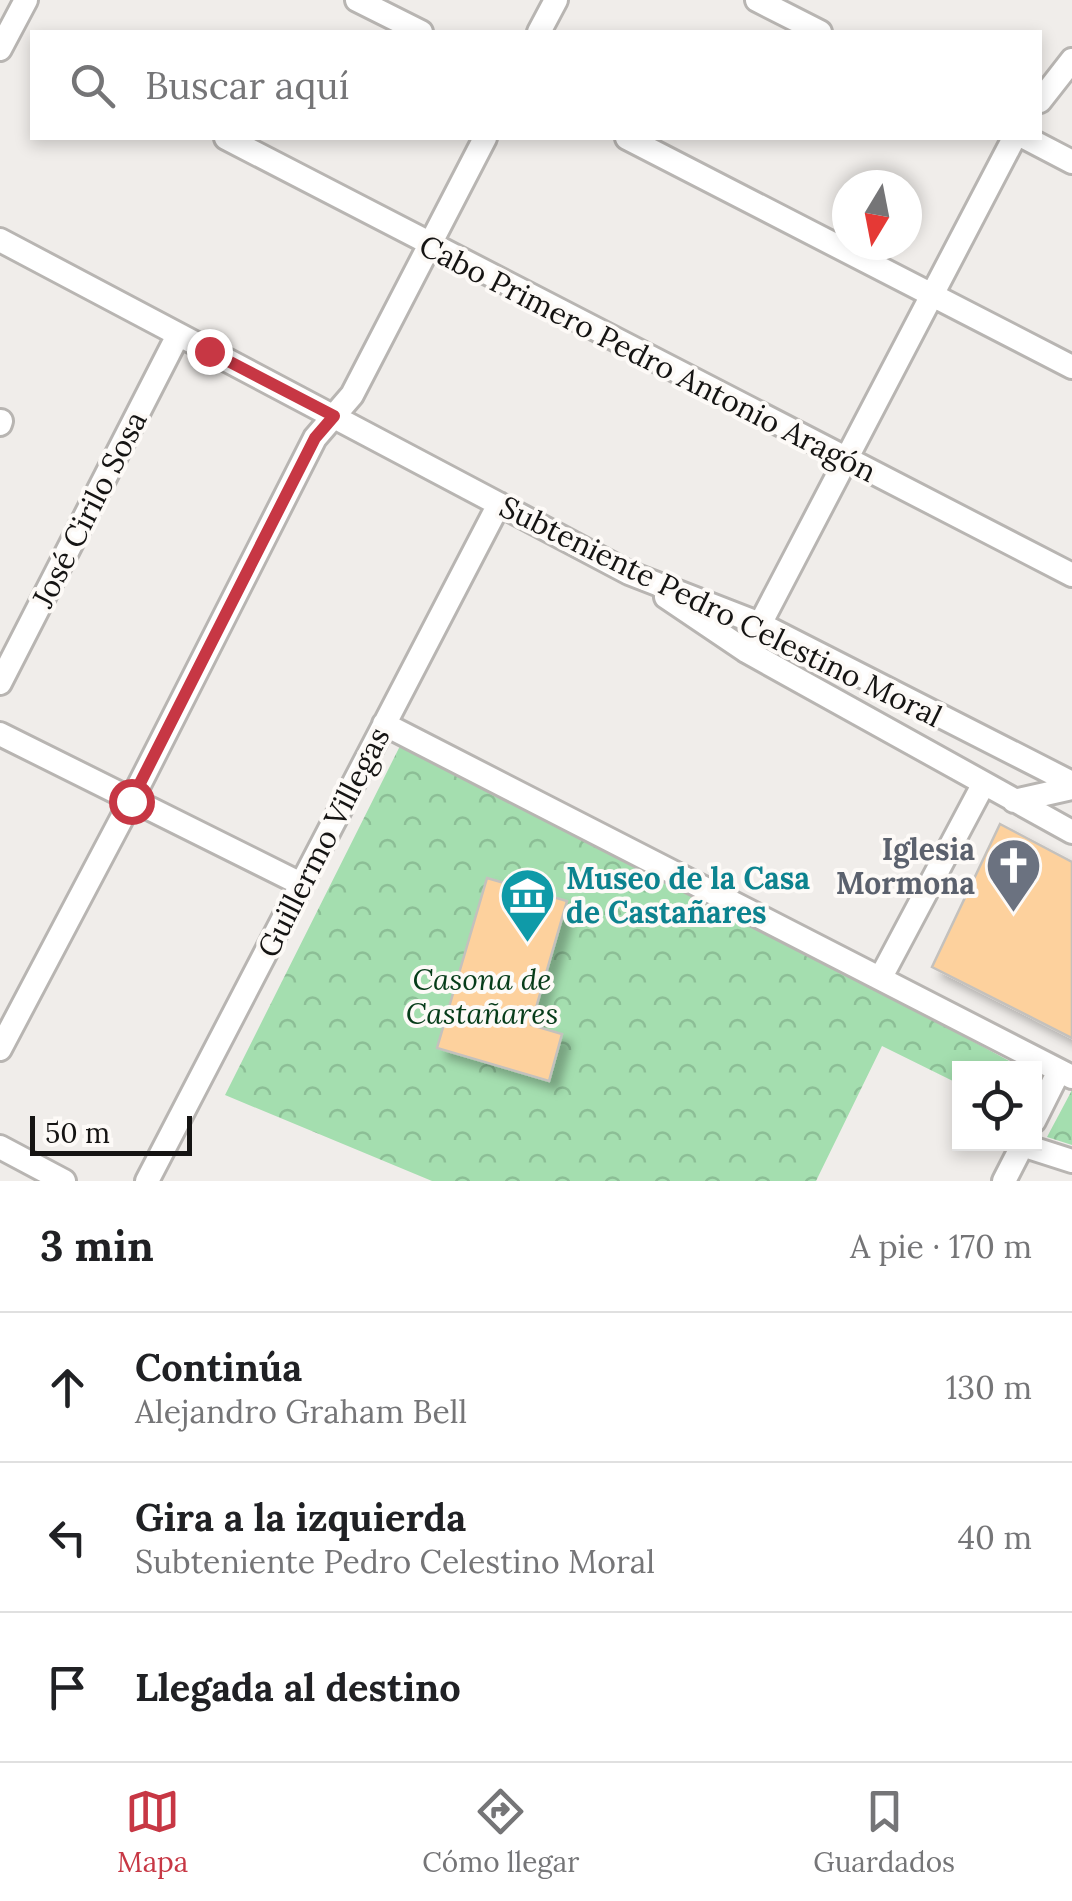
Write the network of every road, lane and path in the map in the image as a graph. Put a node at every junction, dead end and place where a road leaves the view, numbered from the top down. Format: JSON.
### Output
{"nodes":[{"id":1,"x":26,"y":0,"type":"edge"},
{"id":2,"x":357,"y":0,"type":"edge"},
{"id":3,"x":556,"y":0,"type":"edge"},
{"id":4,"x":757,"y":0,"type":"edge"},
{"id":5,"x":417,"y":30,"type":"edge"},
{"id":6,"x":540,"y":30,"type":"edge"},
{"id":7,"x":816,"y":30,"type":"edge"},
{"id":8,"x":22,"y":31,"type":"edge"},
{"id":9,"x":0,"y":49,"type":"edge"},
{"id":10,"x":1072,"y":60,"type":"edge"},
{"id":11,"x":1042,"y":98,"type":"edge"},
{"id":12,"x":230,"y":140,"type":"edge"},
{"id":13,"x":484,"y":140,"type":"edge"},
{"id":14,"x":631,"y":140,"type":"edge"},
{"id":15,"x":1013,"y":140,"type":"edge"},
{"id":16,"x":1030,"y":140,"type":"edge"},
{"id":17,"x":1072,"y":162,"type":"edge"},
{"id":18,"x":0,"y":240,"type":"edge"},
{"id":19,"x":429,"y":244,"type":"junction"},
{"id":20,"x":934,"y":295,"type":"junction"},
{"id":21,"x":178,"y":335,"type":"junction"},
{"id":22,"x":1072,"y":367,"type":"edge"},
{"id":23,"x":334,"y":416,"type":"junction"},
{"id":24,"x":846,"y":460,"type":"junction"},
{"id":25,"x":499,"y":504,"type":"junction"},
{"id":26,"x":630,"y":573,"type":"junction"},
{"id":27,"x":1072,"y":576,"type":"edge"},
{"id":28,"x":760,"y":624,"type":"junction"},
{"id":29,"x":746,"y":651,"type":"junction"},
{"id":30,"x":0,"y":683,"type":"edge"},
{"id":31,"x":384,"y":724,"type":"junction"},
{"id":32,"x":0,"y":734,"type":"edge"},
{"id":33,"x":983,"y":785,"type":"junction"},
{"id":34,"x":1072,"y":785,"type":"edge"},
{"id":35,"x":131,"y":801,"type":"junction"},
{"id":36,"x":1014,"y":801,"type":"junction"},
{"id":37,"x":1072,"y":832,"type":"edge"},
{"id":38,"x":301,"y":884,"type":"junction"},
{"id":39,"x":881,"y":977,"type":"junction"},
{"id":40,"x":0,"y":1049,"type":"edge"},
{"id":41,"x":1066,"y":1074,"type":"edge"},
{"id":42,"x":1042,"y":1109,"type":"edge"},
{"id":43,"x":0,"y":1147,"type":"edge"},
{"id":44,"x":1019,"y":1151,"type":"edge"},
{"id":45,"x":1042,"y":1151,"type":"edge"},
{"id":46,"x":1072,"y":1161,"type":"edge"},
{"id":47,"x":64,"y":1181,"type":"edge"},
{"id":48,"x":147,"y":1181,"type":"edge"},
{"id":49,"x":1004,"y":1181,"type":"edge"}],
"edges":[{"from":1,"to":8,"type":"street"},
{"from":2,"to":5,"type":"street"},
{"from":3,"to":6,"type":"street"},
{"from":4,"to":7,"type":"street"},
{"from":8,"to":9,"type":"street"},
{"from":10,"to":11,"type":"street"},
{"from":12,"to":19,"type":"street","name":"Cabo Primero Pedro Antonio Aragón"},
{"from":13,"to":19,"type":"street"},
{"from":14,"to":20,"type":"street"},
{"from":15,"to":20,"type":"street"},
{"from":16,"to":17,"type":"street"},
{"from":18,"to":21,"type":"street","name":"Subteniente Pedro Celestino Moral"},
{"from":19,"to":23,"type":"street"},
{"from":19,"to":24,"type":"street","name":"Cabo Primero Pedro Antonio Aragón"},
{"from":20,"to":22,"type":"street"},
{"from":20,"to":24,"type":"street"},
{"from":21,"to":23,"type":"street","name":"Subteniente Pedro Celestino Moral"},
{"from":21,"to":30,"type":"street","name":"José Cirilo Sosa"},
{"from":23,"to":25,"type":"street","name":"Subteniente Pedro Celestino Moral"},
{"from":23,"to":35,"type":"street"},
{"from":24,"to":27,"type":"street","name":"Cabo Primero Pedro Antonio Aragón"},
{"from":24,"to":28,"type":"street"},
{"from":25,"to":26,"type":"street","name":"Subteniente Pedro Celestino Moral"},
{"from":25,"to":31,"type":"street","name":"Guillermo Villegas"},
{"from":26,"to":28,"type":"street","name":"Subteniente Pedro Celestino Moral"},
{"from":26,"to":29,"type":"street"},
{"from":28,"to":29,"type":"street"},
{"from":28,"to":34,"type":"street","name":"Subteniente Pedro Celestino Moral"},
{"from":29,"to":33,"type":"street"},
{"from":31,"to":38,"type":"street","name":"Guillermo Villegas"},
{"from":31,"to":39,"type":"street"},
{"from":32,"to":35,"type":"street"},
{"from":33,"to":36,"type":"street"},
{"from":33,"to":39,"type":"street"},
{"from":34,"to":36,"type":"street"},
{"from":35,"to":38,"type":"street"},
{"from":35,"to":40,"type":"street"},
{"from":36,"to":37,"type":"street"},
{"from":38,"to":48,"type":"street","name":"Guillermo Villegas"},
{"from":39,"to":41,"type":"street"},
{"from":41,"to":42,"type":"street"},
{"from":43,"to":47,"type":"street"},
{"from":44,"to":49,"type":"street"},
{"from":45,"to":46,"type":"street"}]}
